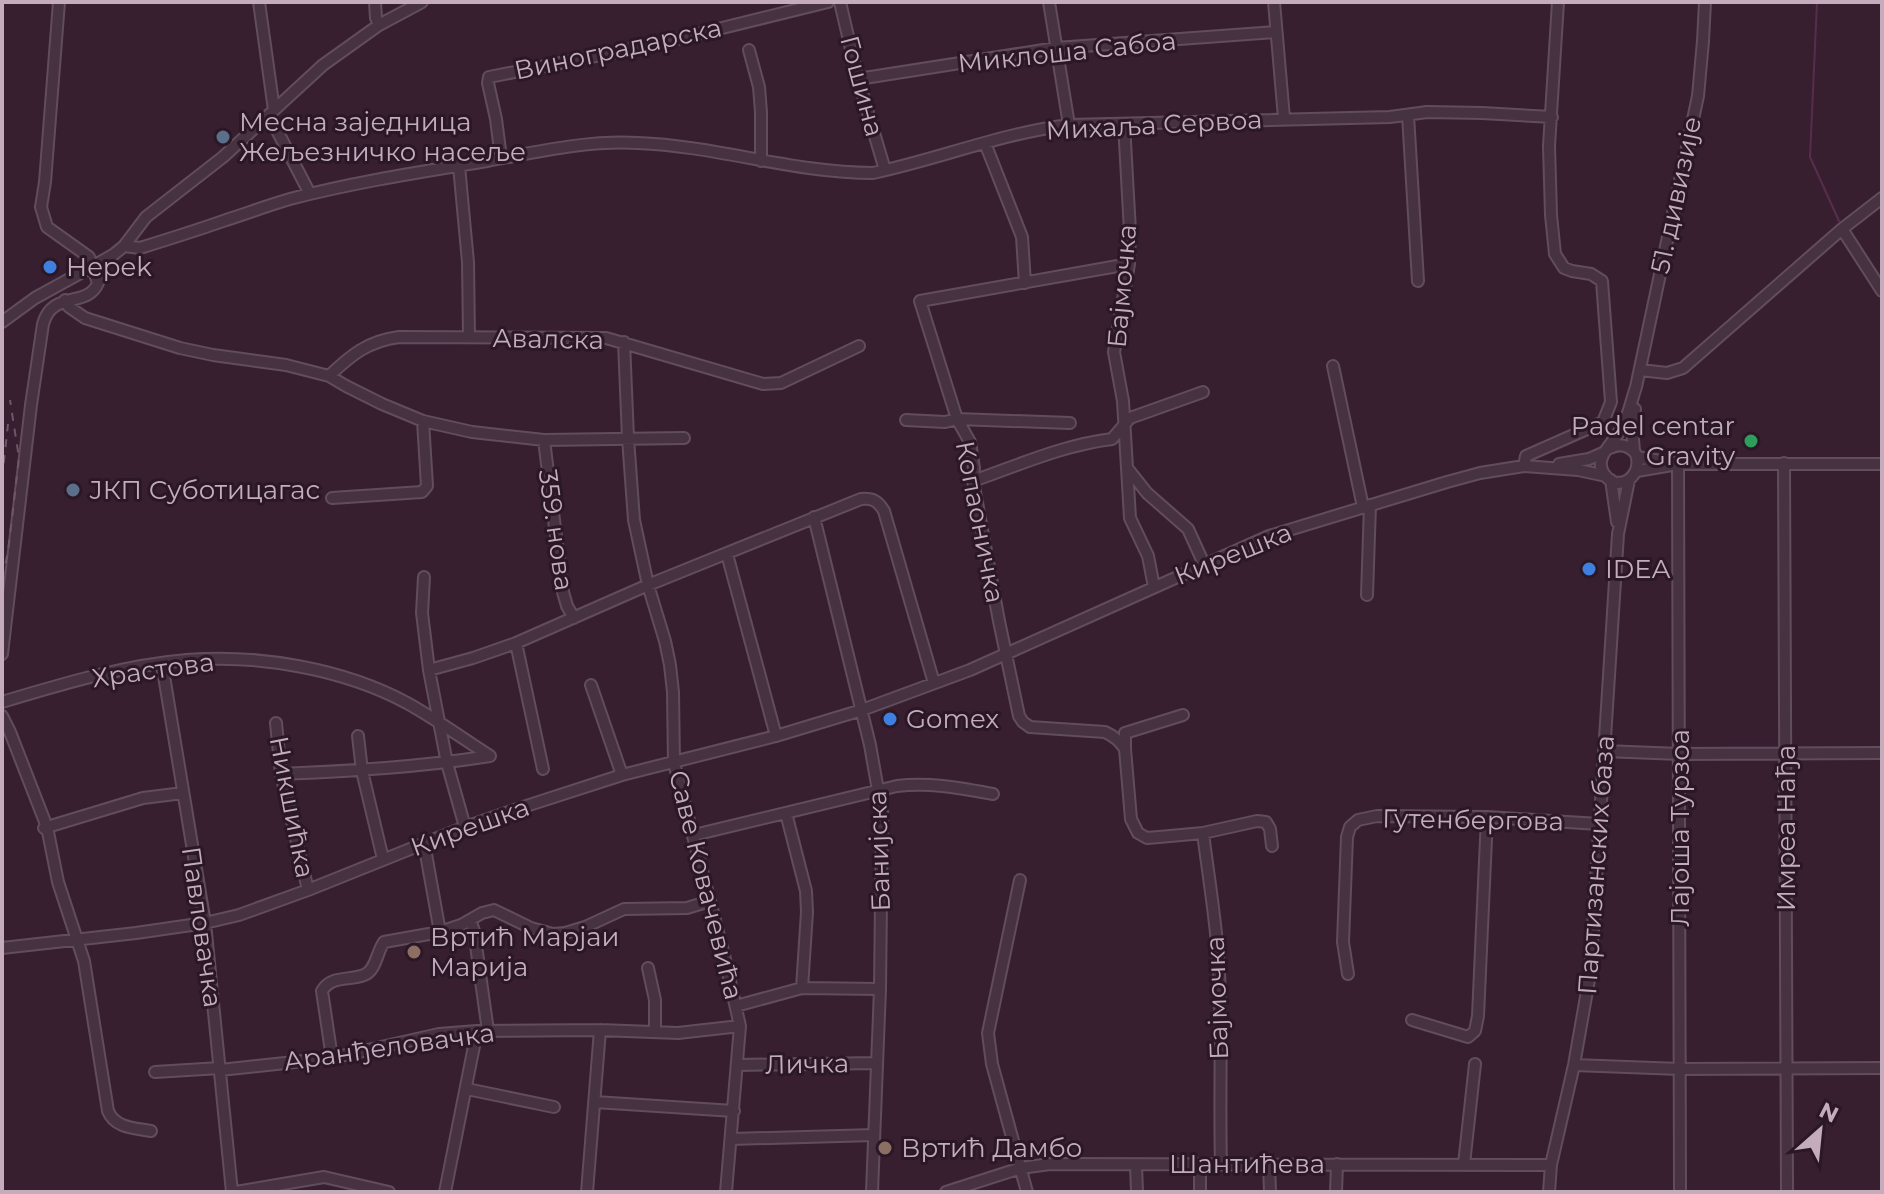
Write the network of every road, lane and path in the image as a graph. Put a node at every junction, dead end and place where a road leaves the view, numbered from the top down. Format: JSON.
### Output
{"nodes":[{"id":1,"x":59,"y":2,"type":"edge"},
{"id":2,"x":259,"y":2,"type":"edge"},
{"id":3,"x":375,"y":2,"type":"edge"},
{"id":4,"x":422,"y":2,"type":"edge"},
{"id":5,"x":828,"y":2,"type":"edge"},
{"id":6,"x":840,"y":2,"type":"edge"},
{"id":7,"x":1049,"y":2,"type":"edge"},
{"id":8,"x":1274,"y":2,"type":"edge"},
{"id":9,"x":1558,"y":2,"type":"edge"},
{"id":10,"x":1705,"y":2,"type":"edge"},
{"id":11,"x":379,"y":25,"type":"junction"},
{"id":12,"x":1276,"y":32,"type":"junction"},
{"id":13,"x":1056,"y":48,"type":"junction"},
{"id":14,"x":749,"y":50,"type":"dead end"},
{"id":15,"x":858,"y":79,"type":"junction"},
{"id":16,"x":271,"y":112,"type":"junction"},
{"id":17,"x":1408,"y":115,"type":"junction"},
{"id":18,"x":1552,"y":117,"type":"junction"},
{"id":19,"x":1284,"y":118,"type":"junction"},
{"id":20,"x":1124,"y":124,"type":"junction"},
{"id":21,"x":1069,"y":125,"type":"junction"},
{"id":22,"x":985,"y":143,"type":"junction"},
{"id":23,"x":501,"y":158,"type":"junction"},
{"id":24,"x":761,"y":161,"type":"junction"},
{"id":25,"x":459,"y":166,"type":"junction"},
{"id":26,"x":885,"y":170,"type":"junction"},
{"id":27,"x":310,"y":194,"type":"junction"},
{"id":28,"x":1882,"y":198,"type":"edge"},
{"id":29,"x":1842,"y":229,"type":"junction"},
{"id":30,"x":124,"y":246,"type":"junction"},
{"id":31,"x":1129,"y":264,"type":"junction"},
{"id":32,"x":94,"y":266,"type":"junction"},
{"id":33,"x":1418,"y":281,"type":"dead end"},
{"id":34,"x":1025,"y":283,"type":"junction"},
{"id":35,"x":1882,"y":291,"type":"edge"},
{"id":36,"x":65,"y":300,"type":"junction"},
{"id":37,"x":2,"y":322,"type":"edge"},
{"id":38,"x":469,"y":337,"type":"junction"},
{"id":39,"x":624,"y":342,"type":"junction"},
{"id":40,"x":859,"y":346,"type":"dead end"},
{"id":41,"x":1333,"y":366,"type":"dead end"},
{"id":42,"x":1640,"y":370,"type":"junction"},
{"id":43,"x":329,"y":376,"type":"junction"},
{"id":44,"x":1636,"y":387,"type":"junction"},
{"id":45,"x":1203,"y":392,"type":"dead end"},
{"id":46,"x":957,"y":419,"type":"junction"},
{"id":47,"x":906,"y":420,"type":"dead end"},
{"id":48,"x":423,"y":421,"type":"junction"},
{"id":49,"x":1070,"y":423,"type":"dead end"},
{"id":50,"x":1124,"y":423,"type":"junction"},
{"id":51,"x":628,"y":438,"type":"junction"},
{"id":52,"x":684,"y":438,"type":"dead end"},
{"id":53,"x":544,"y":440,"type":"junction"},
{"id":54,"x":1607,"y":450,"type":"junction"},
{"id":55,"x":1636,"y":454,"type":"junction"},
{"id":56,"x":1784,"y":463,"type":"junction"},
{"id":57,"x":1678,"y":464,"type":"junction"},
{"id":58,"x":1882,"y":464,"type":"edge"},
{"id":59,"x":1524,"y":466,"type":"junction"},
{"id":60,"x":1545,"y":467,"type":"junction"},
{"id":61,"x":1127,"y":468,"type":"junction"},
{"id":62,"x":1633,"y":476,"type":"junction"},
{"id":63,"x":1609,"y":478,"type":"junction"},
{"id":64,"x":973,"y":481,"type":"junction"},
{"id":65,"x":332,"y":498,"type":"dead end"},
{"id":66,"x":1367,"y":506,"type":"junction"},
{"id":67,"x":814,"y":517,"type":"junction"},
{"id":68,"x":1618,"y":534,"type":"junction"},
{"id":69,"x":727,"y":554,"type":"junction"},
{"id":70,"x":1204,"y":564,"type":"junction"},
{"id":71,"x":424,"y":577,"type":"dead end"},
{"id":72,"x":648,"y":585,"type":"junction"},
{"id":73,"x":1154,"y":587,"type":"junction"},
{"id":74,"x":1367,"y":595,"type":"dead end"},
{"id":75,"x":574,"y":618,"type":"junction"},
{"id":76,"x":516,"y":643,"type":"junction"},
{"id":77,"x":2,"y":654,"type":"edge"},
{"id":78,"x":1007,"y":654,"type":"junction"},
{"id":79,"x":162,"y":664,"type":"junction"},
{"id":80,"x":429,"y":670,"type":"junction"},
{"id":81,"x":934,"y":683,"type":"junction"},
{"id":82,"x":591,"y":685,"type":"dead end"},
{"id":83,"x":2,"y":702,"type":"edge"},
{"id":84,"x":862,"y":710,"type":"junction"},
{"id":85,"x":1183,"y":715,"type":"dead end"},
{"id":86,"x":2,"y":716,"type":"edge"},
{"id":87,"x":276,"y":723,"type":"dead end"},
{"id":88,"x":439,"y":723,"type":"junction"},
{"id":89,"x":1125,"y":733,"type":"junction"},
{"id":90,"x":1113,"y":735,"type":"junction"},
{"id":91,"x":358,"y":736,"type":"dead end"},
{"id":92,"x":776,"y":736,"type":"junction"},
{"id":93,"x":1125,"y":749,"type":"junction"},
{"id":94,"x":1604,"y":751,"type":"junction"},
{"id":95,"x":1882,"y":753,"type":"edge"},
{"id":96,"x":1680,"y":754,"type":"junction"},
{"id":97,"x":1786,"y":754,"type":"junction"},
{"id":98,"x":447,"y":763,"type":"junction"},
{"id":99,"x":674,"y":763,"type":"junction"},
{"id":100,"x":543,"y":769,"type":"dead end"},
{"id":101,"x":362,"y":771,"type":"junction"},
{"id":102,"x":281,"y":774,"type":"junction"},
{"id":103,"x":622,"y":775,"type":"junction"},
{"id":104,"x":878,"y":791,"type":"junction"},
{"id":105,"x":183,"y":793,"type":"junction"},
{"id":106,"x":993,"y":794,"type":"dead end"},
{"id":107,"x":786,"y":813,"type":"junction"},
{"id":108,"x":1487,"y":817,"type":"junction"},
{"id":109,"x":1599,"y":824,"type":"junction"},
{"id":110,"x":465,"y":827,"type":"junction"},
{"id":111,"x":44,"y":828,"type":"junction"},
{"id":112,"x":1203,"y":833,"type":"junction"},
{"id":113,"x":694,"y":835,"type":"junction"},
{"id":114,"x":424,"y":843,"type":"junction"},
{"id":115,"x":1272,"y":846,"type":"dead end"},
{"id":116,"x":383,"y":859,"type":"junction"},
{"id":117,"x":1020,"y":880,"type":"dead end"},
{"id":118,"x":308,"y":890,"type":"junction"},
{"id":119,"x":710,"y":901,"type":"junction"},
{"id":120,"x":470,"y":920,"type":"junction"},
{"id":121,"x":205,"y":923,"type":"junction"},
{"id":122,"x":440,"y":932,"type":"junction"},
{"id":123,"x":76,"y":939,"type":"junction"},
{"id":124,"x":2,"y":948,"type":"edge"},
{"id":125,"x":648,"y":968,"type":"dead end"},
{"id":126,"x":1348,"y":974,"type":"dead end"},
{"id":127,"x":802,"y":988,"type":"junction"},
{"id":128,"x":880,"y":989,"type":"junction"},
{"id":129,"x":736,"y":1006,"type":"junction"},
{"id":130,"x":1412,"y":1020,"type":"dead end"},
{"id":131,"x":740,"y":1026,"type":"junction"},
{"id":132,"x":600,"y":1030,"type":"junction"},
{"id":133,"x":483,"y":1031,"type":"junction"},
{"id":134,"x":655,"y":1032,"type":"junction"},
{"id":135,"x":332,"y":1058,"type":"junction"},
{"id":136,"x":877,"y":1063,"type":"junction"},
{"id":137,"x":1475,"y":1064,"type":"dead end"},
{"id":138,"x":737,"y":1065,"type":"junction"},
{"id":139,"x":1574,"y":1065,"type":"junction"},
{"id":140,"x":1882,"y":1068,"type":"edge"},
{"id":141,"x":220,"y":1069,"type":"junction"},
{"id":142,"x":1680,"y":1069,"type":"junction"},
{"id":143,"x":1787,"y":1070,"type":"junction"},
{"id":144,"x":155,"y":1072,"type":"dead end"},
{"id":145,"x":467,"y":1089,"type":"junction"},
{"id":146,"x":595,"y":1102,"type":"junction"},
{"id":147,"x":554,"y":1107,"type":"dead end"},
{"id":148,"x":734,"y":1111,"type":"junction"},
{"id":149,"x":151,"y":1131,"type":"dead end"},
{"id":150,"x":874,"y":1135,"type":"junction"},
{"id":151,"x":731,"y":1139,"type":"junction"},
{"id":152,"x":1221,"y":1164,"type":"junction"},
{"id":153,"x":1269,"y":1164,"type":"junction"},
{"id":154,"x":1337,"y":1164,"type":"junction"},
{"id":155,"x":1464,"y":1164,"type":"junction"},
{"id":156,"x":1136,"y":1165,"type":"junction"},
{"id":157,"x":1200,"y":1165,"type":"junction"},
{"id":158,"x":1551,"y":1165,"type":"junction"},
{"id":159,"x":1021,"y":1168,"type":"junction"},
{"id":160,"x":337,"y":1186,"type":"edge"},
{"id":161,"x":234,"y":1192,"type":"edge"},
{"id":162,"x":389,"y":1192,"type":"edge"},
{"id":163,"x":445,"y":1192,"type":"edge"},
{"id":164,"x":587,"y":1192,"type":"edge"},
{"id":165,"x":726,"y":1192,"type":"edge"},
{"id":166,"x":872,"y":1192,"type":"edge"},
{"id":167,"x":946,"y":1192,"type":"edge"},
{"id":168,"x":1027,"y":1192,"type":"edge"},
{"id":169,"x":1137,"y":1192,"type":"edge"},
{"id":170,"x":1200,"y":1192,"type":"edge"},
{"id":171,"x":1270,"y":1192,"type":"edge"},
{"id":172,"x":1336,"y":1192,"type":"edge"},
{"id":173,"x":1549,"y":1192,"type":"edge"},
{"id":174,"x":1680,"y":1192,"type":"edge"},
{"id":175,"x":1787,"y":1192,"type":"edge"}],
"edges":[{"from":1,"to":32,"type":"street"},
{"from":2,"to":16,"type":"street"},
{"from":3,"to":11,"type":"street"},
{"from":4,"to":11,"type":"street"},
{"from":5,"to":23,"type":"street","name":"Виноградарска"},
{"from":6,"to":15,"type":"street","name":"Гошина"},
{"from":7,"to":13,"type":"street"},
{"from":8,"to":12,"type":"street"},
{"from":9,"to":18,"type":"street"},
{"from":10,"to":42,"type":"street","name":"51. дивизије"},
{"from":11,"to":16,"type":"street"},
{"from":12,"to":13,"type":"street","name":"Миклоша Сабоа"},
{"from":12,"to":19,"type":"street"},
{"from":13,"to":15,"type":"street","name":"Миклоша Сабоа"},
{"from":13,"to":21,"type":"street"},
{"from":14,"to":24,"type":"street"},
{"from":15,"to":26,"type":"street","name":"Гошина"},
{"from":16,"to":27,"type":"street"},
{"from":16,"to":30,"type":"street"},
{"from":17,"to":18,"type":"street","name":"Михаља Сервоа"},
{"from":17,"to":19,"type":"street","name":"Михаља Сервоа"},
{"from":17,"to":33,"type":"street"},
{"from":18,"to":59,"type":"street"},
{"from":19,"to":20,"type":"street","name":"Михаља Сервоа"},
{"from":20,"to":21,"type":"street","name":"Михаља Сервоа"},
{"from":20,"to":31,"type":"street","name":"Бајмочка"},
{"from":21,"to":22,"type":"street","name":"Михаља Сервоа"},
{"from":22,"to":26,"type":"street","name":"Михаља Сервоа"},
{"from":22,"to":34,"type":"street"},
{"from":23,"to":24,"type":"street","name":"Михаља Сервоа"},
{"from":23,"to":25,"type":"street","name":"Михаља Сервоа"},
{"from":24,"to":26,"type":"street","name":"Михаља Сервоа"},
{"from":25,"to":27,"type":"street","name":"Михаља Сервоа"},
{"from":25,"to":38,"type":"street"},
{"from":27,"to":30,"type":"street","name":"Михаља Сервоа"},
{"from":28,"to":29,"type":"street"},
{"from":29,"to":35,"type":"street"},
{"from":29,"to":42,"type":"street"},
{"from":30,"to":32,"type":"street"},
{"from":31,"to":34,"type":"street"},
{"from":31,"to":50,"type":"street","name":"Бајмочка"},
{"from":32,"to":36,"type":"street"},
{"from":32,"to":37,"type":"street"},
{"from":34,"to":46,"type":"street","name":"Копаоничка"},
{"from":36,"to":43,"type":"street"},
{"from":36,"to":77,"type":"street"},
{"from":38,"to":39,"type":"street","name":"Авалска"},
{"from":38,"to":43,"type":"street","name":"Авалска"},
{"from":39,"to":40,"type":"street","name":"Авалска"},
{"from":39,"to":51,"type":"street","name":"Саве Ковачевића"},
{"from":41,"to":66,"type":"street"},
{"from":42,"to":44,"type":"street","name":"51. дивизије"},
{"from":43,"to":48,"type":"street"},
{"from":44,"to":54,"type":"street","name":"51. дивизије"},
{"from":44,"to":55,"type":"street","name":"51. дивизије"},
{"from":45,"to":50,"type":"street"},
{"from":46,"to":47,"type":"street"},
{"from":46,"to":49,"type":"street"},
{"from":46,"to":64,"type":"street","name":"Копаоничка"},
{"from":48,"to":53,"type":"street"},
{"from":48,"to":65,"type":"street"},
{"from":50,"to":61,"type":"street","name":"Бајмочка"},
{"from":50,"to":64,"type":"street"},
{"from":51,"to":52,"type":"street"},
{"from":51,"to":53,"type":"street"},
{"from":51,"to":72,"type":"street","name":"Саве Ковачевића"},
{"from":53,"to":75,"type":"street","name":"359. нова"},
{"from":54,"to":55,"type":"street"},
{"from":54,"to":60,"type":"street","name":"Кирешка"},
{"from":54,"to":63,"type":"street"},
{"from":55,"to":57,"type":"street"},
{"from":55,"to":62,"type":"street"},
{"from":56,"to":57,"type":"street"},
{"from":56,"to":58,"type":"street"},
{"from":56,"to":97,"type":"street","name":"Имреа Нађа"},
{"from":57,"to":62,"type":"street"},
{"from":57,"to":96,"type":"street","name":"Лајоша Турзоа"},
{"from":59,"to":60,"type":"street","name":"Кирешка"},
{"from":59,"to":66,"type":"street","name":"Кирешка"},
{"from":60,"to":63,"type":"street","name":"Кирешка"},
{"from":61,"to":70,"type":"street"},
{"from":61,"to":73,"type":"street","name":"Бајмочка"},
{"from":62,"to":63,"type":"street"},
{"from":62,"to":68,"type":"street","name":"Партизанских база"},
{"from":63,"to":68,"type":"street","name":"Партизанских база"},
{"from":64,"to":78,"type":"street","name":"Копаоничка"},
{"from":66,"to":70,"type":"street","name":"Кирешка"},
{"from":66,"to":74,"type":"street"},
{"from":67,"to":69,"type":"street"},
{"from":67,"to":81,"type":"street"},
{"from":67,"to":84,"type":"street","name":"Банијска"},
{"from":68,"to":94,"type":"street","name":"Партизанских база"},
{"from":69,"to":72,"type":"street"},
{"from":69,"to":92,"type":"street"},
{"from":70,"to":73,"type":"street","name":"Кирешка"},
{"from":71,"to":80,"type":"street"},
{"from":72,"to":75,"type":"street"},
{"from":72,"to":99,"type":"street","name":"Саве Ковачевића"},
{"from":73,"to":78,"type":"street","name":"Кирешка"},
{"from":75,"to":76,"type":"street"},
{"from":76,"to":80,"type":"street"},
{"from":76,"to":100,"type":"street"},
{"from":78,"to":81,"type":"street","name":"Кирешка"},
{"from":78,"to":90,"type":"street"},
{"from":79,"to":83,"type":"street","name":"Храстова"},
{"from":79,"to":88,"type":"street","name":"Храстова"},
{"from":79,"to":105,"type":"street","name":"Павловачка"},
{"from":80,"to":88,"type":"street"},
{"from":81,"to":84,"type":"street","name":"Кирешка"},
{"from":82,"to":103,"type":"street"},
{"from":84,"to":92,"type":"street","name":"Кирешка"},
{"from":84,"to":104,"type":"street","name":"Банијска"},
{"from":85,"to":89,"type":"street"},
{"from":86,"to":111,"type":"street"},
{"from":87,"to":102,"type":"street","name":"Никшићка"},
{"from":88,"to":98,"type":"street"},
{"from":88,"to":98,"type":"street","name":"Храстова"},
{"from":89,"to":90,"type":"street"},
{"from":89,"to":93,"type":"street"},
{"from":90,"to":93,"type":"street"},
{"from":91,"to":101,"type":"street"},
{"from":92,"to":99,"type":"street","name":"Кирешка"},
{"from":93,"to":112,"type":"street"},
{"from":94,"to":96,"type":"street"},
{"from":94,"to":109,"type":"street","name":"Партизанских база"},
{"from":95,"to":97,"type":"street"},
{"from":96,"to":97,"type":"street"},
{"from":96,"to":142,"type":"street","name":"Лајоша Турзоа"},
{"from":97,"to":143,"type":"street","name":"Имреа Нађа"},
{"from":98,"to":101,"type":"street"},
{"from":98,"to":110,"type":"street"},
{"from":99,"to":103,"type":"street","name":"Кирешка"},
{"from":99,"to":113,"type":"street","name":"Саве Ковачевића"},
{"from":101,"to":102,"type":"street"},
{"from":101,"to":116,"type":"street"},
{"from":102,"to":118,"type":"street","name":"Никшићка"},
{"from":103,"to":110,"type":"street","name":"Кирешка"},
{"from":104,"to":106,"type":"street"},
{"from":104,"to":107,"type":"street"},
{"from":104,"to":128,"type":"street","name":"Банијска"},
{"from":105,"to":111,"type":"street"},
{"from":105,"to":121,"type":"street","name":"Павловачка"},
{"from":107,"to":113,"type":"street"},
{"from":107,"to":127,"type":"street"},
{"from":108,"to":109,"type":"street","name":"Гутенбергова"},
{"from":108,"to":126,"type":"street","name":"Гутенбергова"},
{"from":108,"to":130,"type":"street"},
{"from":109,"to":139,"type":"street","name":"Партизанских база"},
{"from":110,"to":114,"type":"street","name":"Кирешка"},
{"from":111,"to":123,"type":"street"},
{"from":112,"to":115,"type":"street"},
{"from":112,"to":152,"type":"street","name":"Бајмочка"},
{"from":113,"to":119,"type":"street","name":"Саве Ковачевића"},
{"from":114,"to":116,"type":"street","name":"Кирешка"},
{"from":114,"to":122,"type":"street"},
{"from":116,"to":118,"type":"street","name":"Кирешка"},
{"from":117,"to":159,"type":"street"},
{"from":118,"to":121,"type":"street","name":"Кирешка"},
{"from":119,"to":120,"type":"street"},
{"from":119,"to":129,"type":"street","name":"Саве Ковачевића"},
{"from":120,"to":122,"type":"street"},
{"from":120,"to":133,"type":"street"},
{"from":121,"to":123,"type":"street","name":"Кирешка"},
{"from":121,"to":141,"type":"street","name":"Павловачка"},
{"from":122,"to":135,"type":"street"},
{"from":123,"to":124,"type":"street","name":"Кирешка"},
{"from":123,"to":149,"type":"street"},
{"from":125,"to":134,"type":"street"},
{"from":127,"to":128,"type":"street"},
{"from":127,"to":129,"type":"street"},
{"from":128,"to":136,"type":"street","name":"Банијска"},
{"from":129,"to":131,"type":"street","name":"Саве Ковачевића"},
{"from":131,"to":134,"type":"street","name":"Аранђеловачка"},
{"from":131,"to":138,"type":"street","name":"Саве Ковачевића"},
{"from":132,"to":133,"type":"street","name":"Аранђеловачка"},
{"from":132,"to":134,"type":"street","name":"Аранђеловачка"},
{"from":132,"to":146,"type":"street"},
{"from":133,"to":135,"type":"street","name":"Аранђеловачка"},
{"from":133,"to":145,"type":"street"},
{"from":135,"to":141,"type":"street","name":"Аранђеловачка"},
{"from":136,"to":138,"type":"street","name":"Личка"},
{"from":136,"to":150,"type":"street","name":"Банијска"},
{"from":137,"to":155,"type":"street"},
{"from":138,"to":148,"type":"street","name":"Саве Ковачевића"},
{"from":139,"to":142,"type":"street"},
{"from":139,"to":158,"type":"street","name":"Партизанских база"},
{"from":140,"to":143,"type":"street"},
{"from":141,"to":144,"type":"street","name":"Аранђеловачка"},
{"from":141,"to":161,"type":"street","name":"Павловачка"},
{"from":142,"to":143,"type":"street"},
{"from":142,"to":174,"type":"street","name":"Лајоша Турзоа"},
{"from":143,"to":175,"type":"street","name":"Имреа Нађа"},
{"from":145,"to":147,"type":"street"},
{"from":145,"to":163,"type":"street"},
{"from":146,"to":148,"type":"street"},
{"from":146,"to":164,"type":"street"},
{"from":148,"to":151,"type":"street","name":"Саве Ковачевића"},
{"from":150,"to":151,"type":"street"},
{"from":150,"to":166,"type":"street","name":"Банијска"},
{"from":151,"to":165,"type":"street","name":"Саве Ковачевића"},
{"from":152,"to":153,"type":"street","name":"Шантићева"},
{"from":152,"to":157,"type":"street","name":"Шантићева"},
{"from":153,"to":154,"type":"street","name":"Шантићева"},
{"from":153,"to":171,"type":"street"},
{"from":154,"to":155,"type":"street","name":"Шантићева"},
{"from":154,"to":172,"type":"street"},
{"from":155,"to":158,"type":"street","name":"Шантићева"},
{"from":156,"to":157,"type":"street","name":"Шантићева"},
{"from":156,"to":159,"type":"street","name":"Шантићева"},
{"from":156,"to":169,"type":"street"},
{"from":157,"to":170,"type":"street"},
{"from":158,"to":173,"type":"street","name":"Партизанских база"},
{"from":159,"to":167,"type":"street","name":"Шантићева"},
{"from":159,"to":168,"type":"street"},
{"from":160,"to":161,"type":"street"},
{"from":160,"to":162,"type":"street"}]}
